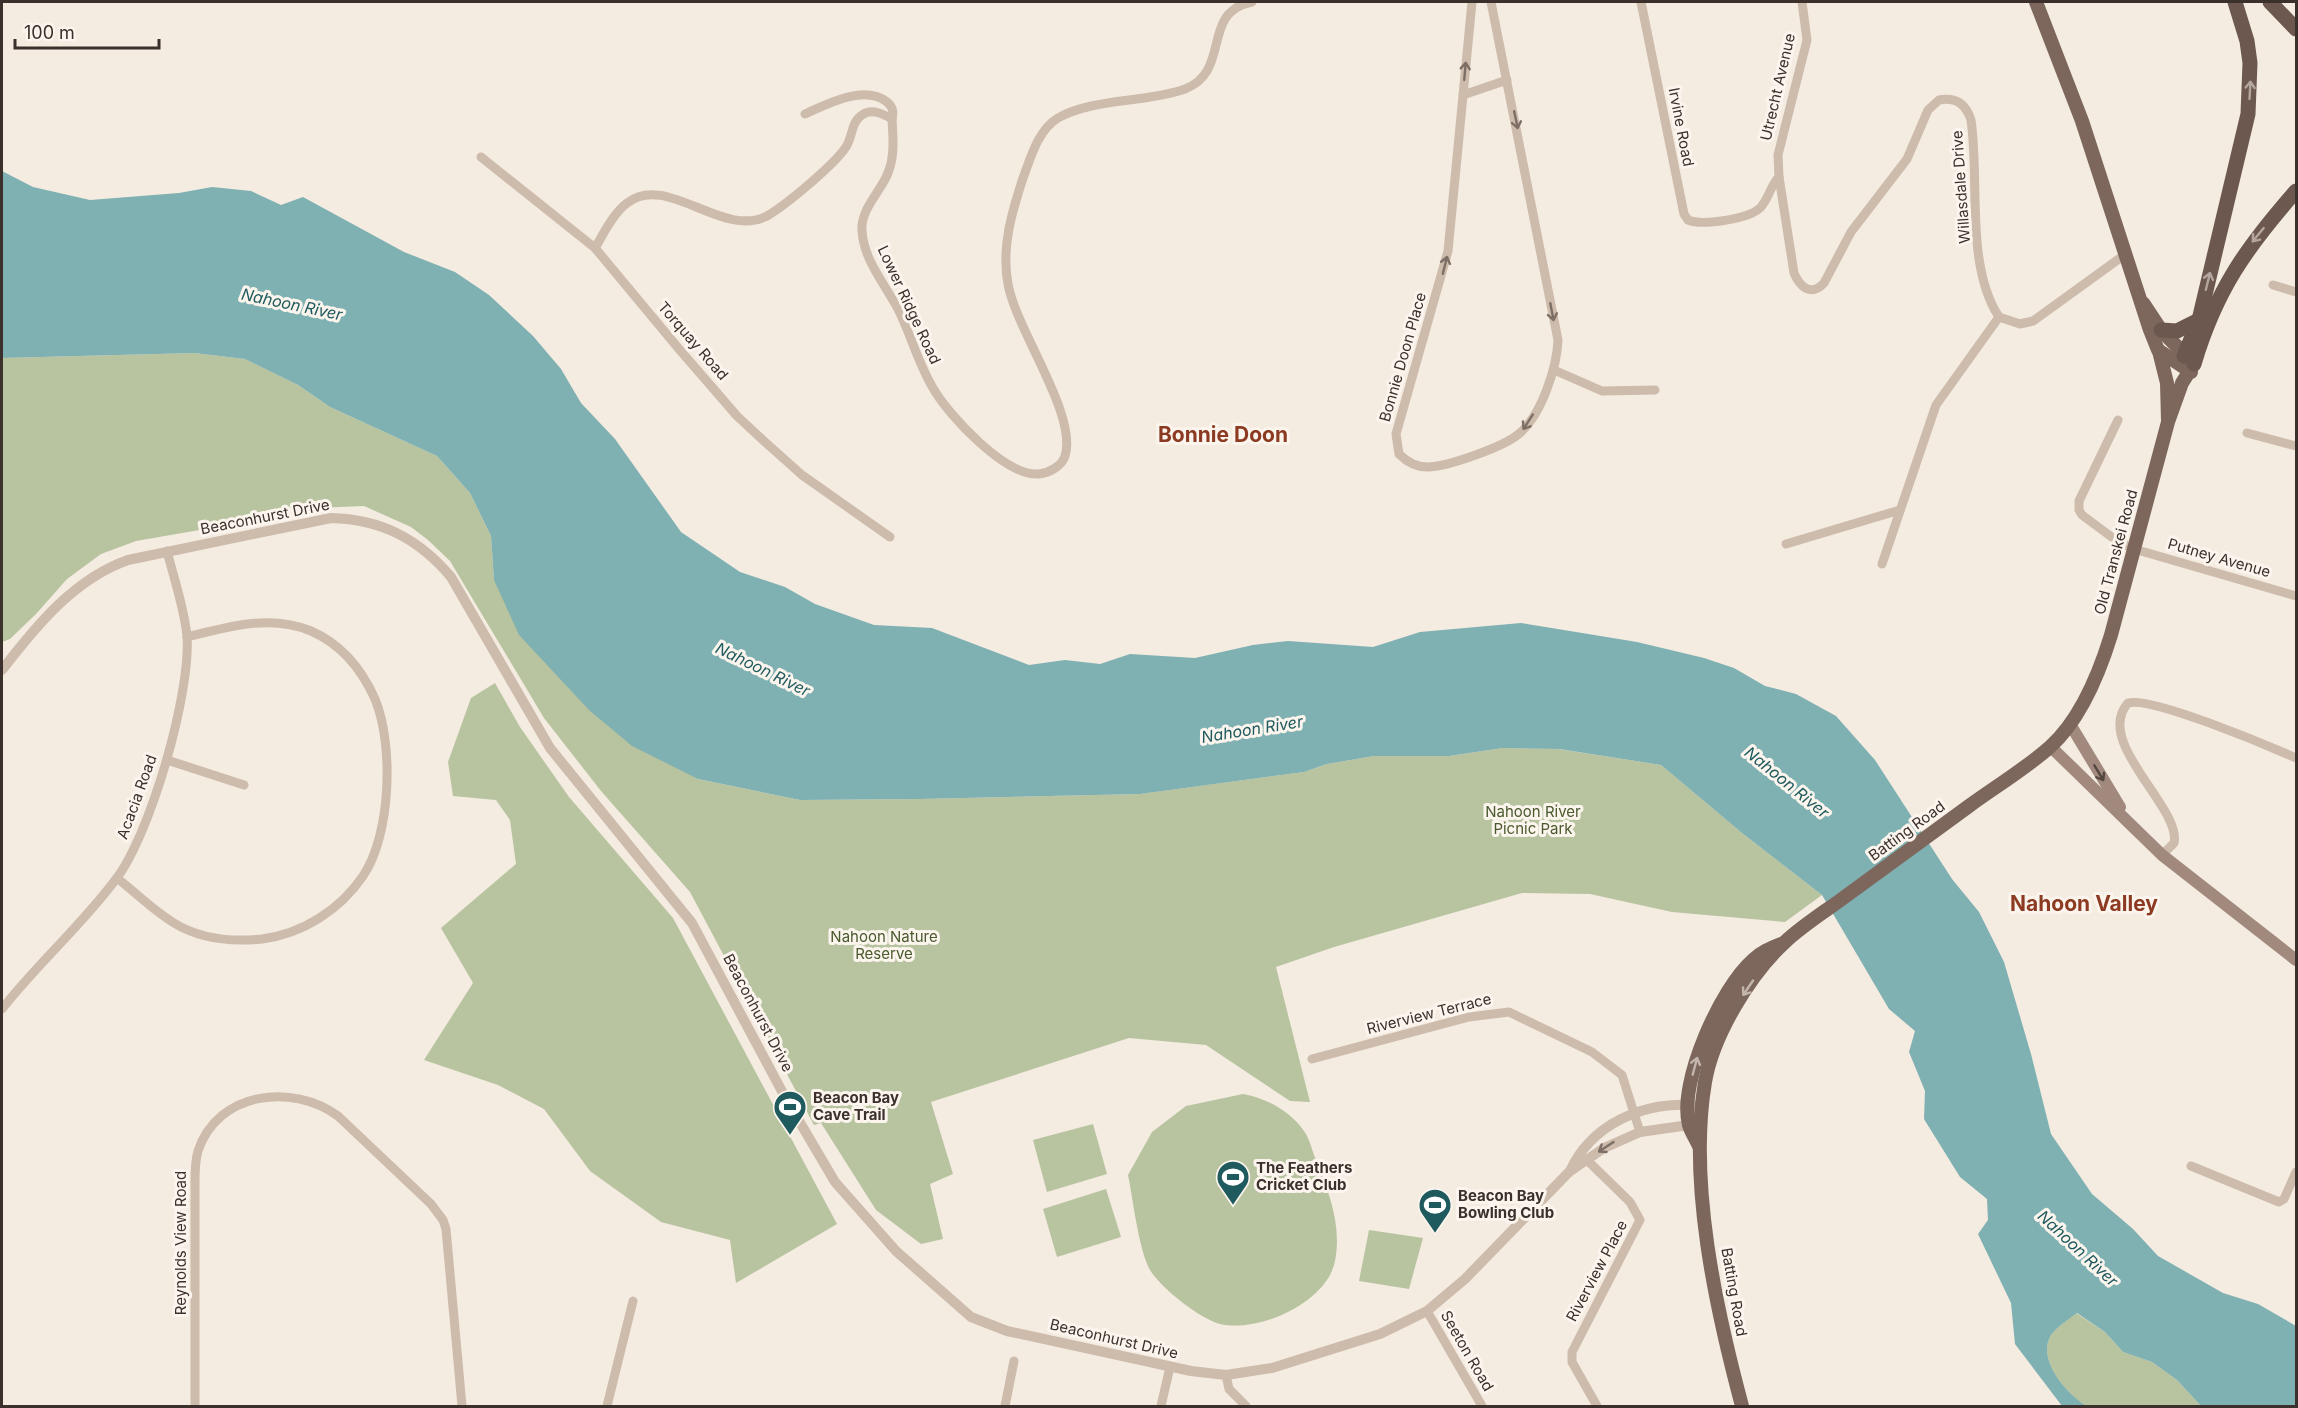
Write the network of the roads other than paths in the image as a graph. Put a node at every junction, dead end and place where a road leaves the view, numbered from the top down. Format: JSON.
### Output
{"nodes":[{"id":1,"x":1252,"y":2,"type":"edge"},
{"id":2,"x":1472,"y":2,"type":"edge"},
{"id":3,"x":1491,"y":2,"type":"edge"},
{"id":4,"x":1641,"y":2,"type":"edge"},
{"id":5,"x":1802,"y":2,"type":"edge"},
{"id":6,"x":2036,"y":2,"type":"edge"},
{"id":7,"x":2235,"y":2,"type":"edge"},
{"id":8,"x":2270,"y":2,"type":"edge"},
{"id":9,"x":2296,"y":29,"type":"edge"},
{"id":10,"x":1507,"y":80,"type":"junction"},
{"id":11,"x":1463,"y":94,"type":"junction"},
{"id":12,"x":805,"y":114,"type":"dead end"},
{"id":13,"x":892,"y":119,"type":"junction"},
{"id":14,"x":481,"y":157,"type":"dead end"},
{"id":15,"x":1779,"y":177,"type":"junction"},
{"id":16,"x":2296,"y":191,"type":"edge"},
{"id":17,"x":595,"y":248,"type":"junction"},
{"id":18,"x":2127,"y":253,"type":"junction"},
{"id":19,"x":2273,"y":285,"type":"dead end"},
{"id":20,"x":2296,"y":292,"type":"edge"},
{"id":21,"x":2143,"y":303,"type":"junction"},
{"id":22,"x":1999,"y":317,"type":"junction"},
{"id":23,"x":2199,"y":320,"type":"junction"},
{"id":24,"x":2161,"y":330,"type":"junction"},
{"id":25,"x":2158,"y":350,"type":"junction"},
{"id":26,"x":2186,"y":368,"type":"junction"},
{"id":27,"x":1554,"y":370,"type":"junction"},
{"id":28,"x":1655,"y":390,"type":"dead end"},
{"id":29,"x":2118,"y":420,"type":"dead end"},
{"id":30,"x":2168,"y":422,"type":"junction"},
{"id":31,"x":2247,"y":433,"type":"dead end"},
{"id":32,"x":2296,"y":446,"type":"edge"},
{"id":33,"x":1900,"y":510,"type":"junction"},
{"id":34,"x":890,"y":537,"type":"dead end"},
{"id":35,"x":1786,"y":544,"type":"dead end"},
{"id":36,"x":2134,"y":549,"type":"junction"},
{"id":37,"x":167,"y":551,"type":"junction"},
{"id":38,"x":1882,"y":564,"type":"dead end"},
{"id":39,"x":2296,"y":596,"type":"edge"},
{"id":40,"x":187,"y":637,"type":"junction"},
{"id":41,"x":3,"y":665,"type":"edge"},
{"id":42,"x":2070,"y":724,"type":"junction"},
{"id":43,"x":2050,"y":747,"type":"junction"},
{"id":44,"x":2296,"y":758,"type":"edge"},
{"id":45,"x":167,"y":760,"type":"junction"},
{"id":46,"x":244,"y":785,"type":"dead end"},
{"id":47,"x":2129,"y":823,"type":"junction"},
{"id":48,"x":2162,"y":855,"type":"junction"},
{"id":49,"x":117,"y":878,"type":"junction"},
{"id":50,"x":2296,"y":960,"type":"edge"},
{"id":51,"x":2,"y":1009,"type":"edge"},
{"id":52,"x":1312,"y":1059,"type":"dead end"},
{"id":53,"x":1696,"y":1105,"type":"junction"},
{"id":54,"x":1634,"y":1112,"type":"junction"},
{"id":55,"x":1696,"y":1124,"type":"junction"},
{"id":56,"x":1640,"y":1132,"type":"junction"},
{"id":57,"x":1588,"y":1161,"type":"junction"},
{"id":58,"x":2192,"y":1166,"type":"dead end"},
{"id":59,"x":1569,"y":1172,"type":"junction"},
{"id":60,"x":2296,"y":1172,"type":"edge"},
{"id":61,"x":633,"y":1302,"type":"dead end"},
{"id":62,"x":1427,"y":1311,"type":"junction"},
{"id":63,"x":1014,"y":1361,"type":"dead end"},
{"id":64,"x":1170,"y":1367,"type":"junction"},
{"id":65,"x":1226,"y":1375,"type":"junction"},
{"id":66,"x":195,"y":1407,"type":"edge"},
{"id":67,"x":462,"y":1407,"type":"edge"},
{"id":68,"x":607,"y":1407,"type":"edge"},
{"id":69,"x":1005,"y":1407,"type":"edge"},
{"id":70,"x":1161,"y":1407,"type":"edge"},
{"id":71,"x":1246,"y":1407,"type":"edge"},
{"id":72,"x":1482,"y":1407,"type":"edge"},
{"id":73,"x":1598,"y":1407,"type":"edge"},
{"id":74,"x":1742,"y":1407,"type":"edge"}],
"edges":[{"from":1,"to":13,"type":"street","name":"Lower Ridge Road"},
{"from":11,"to":2,"type":"street","name":"Bonnie Doon Place","one_way":true},
{"from":3,"to":10,"type":"street","name":"Bonnie Doon Place"},
{"from":4,"to":15,"type":"street","name":"Irvine Road"},
{"from":5,"to":15,"type":"street","name":"Utrecht Avenue"},
{"from":6,"to":18,"type":"main road"},
{"from":23,"to":7,"type":"highway","one_way":true},
{"from":8,"to":9,"type":"highway"},
{"from":10,"to":11,"type":"street"},
{"from":10,"to":27,"type":"street","name":"Bonnie Doon Place","one_way":true},
{"from":27,"to":11,"type":"street","name":"Bonnie Doon Place","one_way":true},
{"from":12,"to":13,"type":"street"},
{"from":13,"to":17,"type":"street"},
{"from":14,"to":17,"type":"street","name":"Torquay Road"},
{"from":15,"to":22,"type":"street","name":"Willasdale Drive"},
{"from":16,"to":26,"type":"highway","one_way":true},
{"from":17,"to":34,"type":"street","name":"Torquay Road"},
{"from":18,"to":21,"type":"main road"},
{"from":18,"to":22,"type":"street"},
{"from":19,"to":20,"type":"street"},
{"from":21,"to":24,"type":"main road"},
{"from":21,"to":25,"type":"main road"},
{"from":22,"to":33,"type":"street"},
{"from":23,"to":24,"type":"highway"},
{"from":23,"to":26,"type":"highway"},
{"from":24,"to":26,"type":"main road"},
{"from":25,"to":26,"type":"main road"},
{"from":25,"to":30,"type":"main road"},
{"from":26,"to":30,"type":"main road","name":"Old Transkei Road"},
{"from":27,"to":28,"type":"street"},
{"from":29,"to":36,"type":"street","name":"Putney Avenue"},
{"from":30,"to":36,"type":"main road","name":"Old Transkei Road"},
{"from":31,"to":32,"type":"street"},
{"from":33,"to":35,"type":"street"},
{"from":33,"to":38,"type":"street"},
{"from":36,"to":39,"type":"street","name":"Putney Avenue"},
{"from":36,"to":42,"type":"main road","name":"Old Transkei Road"},
{"from":37,"to":40,"type":"street","name":"Acacia Road"},
{"from":37,"to":41,"type":"street","name":"Beaconhurst Drive"},
{"from":37,"to":64,"type":"street","name":"Beaconhurst Drive"},
{"from":40,"to":45,"type":"street","name":"Acacia Road"},
{"from":40,"to":49,"type":"street"},
{"from":42,"to":43,"type":"main road","name":"Old Transkei Road"},
{"from":42,"to":47,"type":"main road","one_way":true},
{"from":43,"to":47,"type":"main road"},
{"from":43,"to":53,"type":"main road","name":"Batting Road"},
{"from":44,"to":48,"type":"street"},
{"from":45,"to":46,"type":"street"},
{"from":45,"to":49,"type":"street","name":"Acacia Road"},
{"from":47,"to":48,"type":"main road"},
{"from":48,"to":50,"type":"main road"},
{"from":49,"to":51,"type":"street","name":"Acacia Road"},
{"from":52,"to":54,"type":"street","name":"Riverview Terrace"},
{"from":53,"to":54,"type":"street","name":"Beaconhurst Drive"},
{"from":53,"to":55,"type":"main road","name":"Batting Road"},
{"from":54,"to":56,"type":"street","name":"Riverview Terrace"},
{"from":54,"to":59,"type":"street","name":"Beaconhurst Drive"},
{"from":55,"to":56,"type":"street","name":"Beaconhurst Drive"},
{"from":55,"to":74,"type":"main road","name":"Batting Road"},
{"from":56,"to":57,"type":"street","name":"Beaconhurst Drive","one_way":true},
{"from":57,"to":59,"type":"street","name":"Beaconhurst Drive"},
{"from":57,"to":73,"type":"street","name":"Riverview Place"},
{"from":58,"to":60,"type":"street"},
{"from":59,"to":62,"type":"street","name":"Beaconhurst Drive"},
{"from":61,"to":68,"type":"street"},
{"from":62,"to":65,"type":"street","name":"Beaconhurst Drive"},
{"from":62,"to":72,"type":"street","name":"Seeton Road"},
{"from":63,"to":69,"type":"street"},
{"from":64,"to":65,"type":"street","name":"Beaconhurst Drive"},
{"from":64,"to":70,"type":"street"},
{"from":65,"to":71,"type":"street"},
{"from":66,"to":67,"type":"street","name":"Reynolds View Road"}]}
